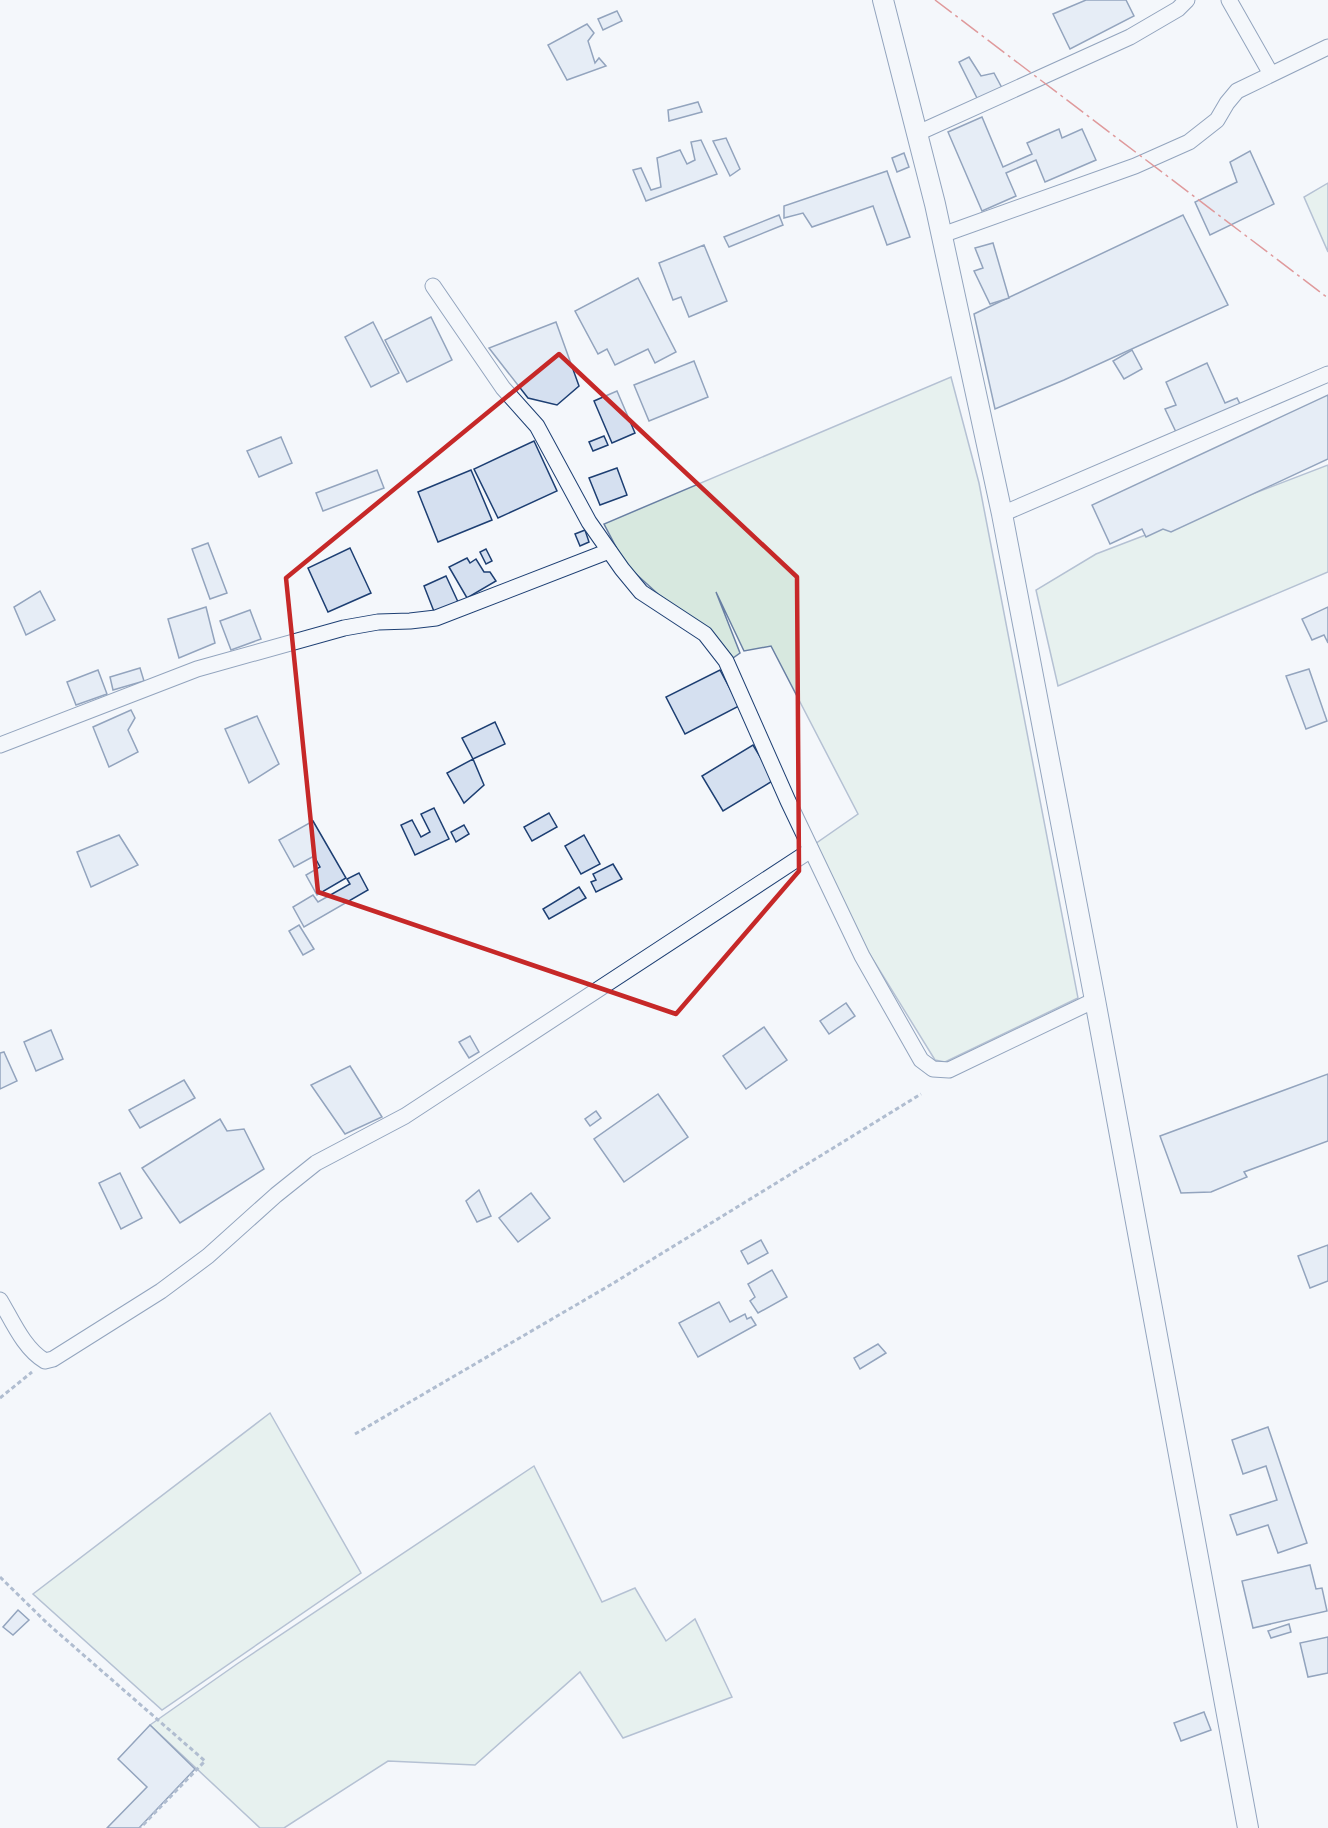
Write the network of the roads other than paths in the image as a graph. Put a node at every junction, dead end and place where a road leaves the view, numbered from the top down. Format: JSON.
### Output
{"nodes":[{"id":1,"x":883,"y":0,"type":"edge"},
{"id":2,"x":1187,"y":0,"type":"edge"},
{"id":3,"x":1229,"y":0,"type":"edge"},
{"id":4,"x":1328,"y":47,"type":"edge"},
{"id":5,"x":1271,"y":74,"type":"junction"},
{"id":6,"x":918,"y":134,"type":"junction"},
{"id":7,"x":942,"y":235,"type":"junction"},
{"id":8,"x":433,"y":286,"type":"dead end"},
{"id":9,"x":1328,"y":374,"type":"edge"},
{"id":10,"x":1002,"y":514,"type":"junction"},
{"id":11,"x":609,"y":551,"type":"junction"},
{"id":12,"x":0,"y":745,"type":"edge"},
{"id":13,"x":811,"y":850,"type":"junction"},
{"id":14,"x":1095,"y":1000,"type":"junction"},
{"id":15,"x":0,"y":1300,"type":"edge"},
{"id":16,"x":1248,"y":1828,"type":"edge"}],
"edges":[{"from":1,"to":6,"type":"street"},
{"from":2,"to":6,"type":"street"},
{"from":3,"to":5,"type":"street"},
{"from":4,"to":5,"type":"street"},
{"from":5,"to":7,"type":"street"},
{"from":6,"to":7,"type":"street"},
{"from":7,"to":10,"type":"street"},
{"from":8,"to":11,"type":"street"},
{"from":9,"to":10,"type":"street"},
{"from":10,"to":14,"type":"street"},
{"from":11,"to":12,"type":"street"},
{"from":11,"to":13,"type":"street"},
{"from":13,"to":14,"type":"street"},
{"from":13,"to":15,"type":"street"},
{"from":14,"to":16,"type":"street"}]}
